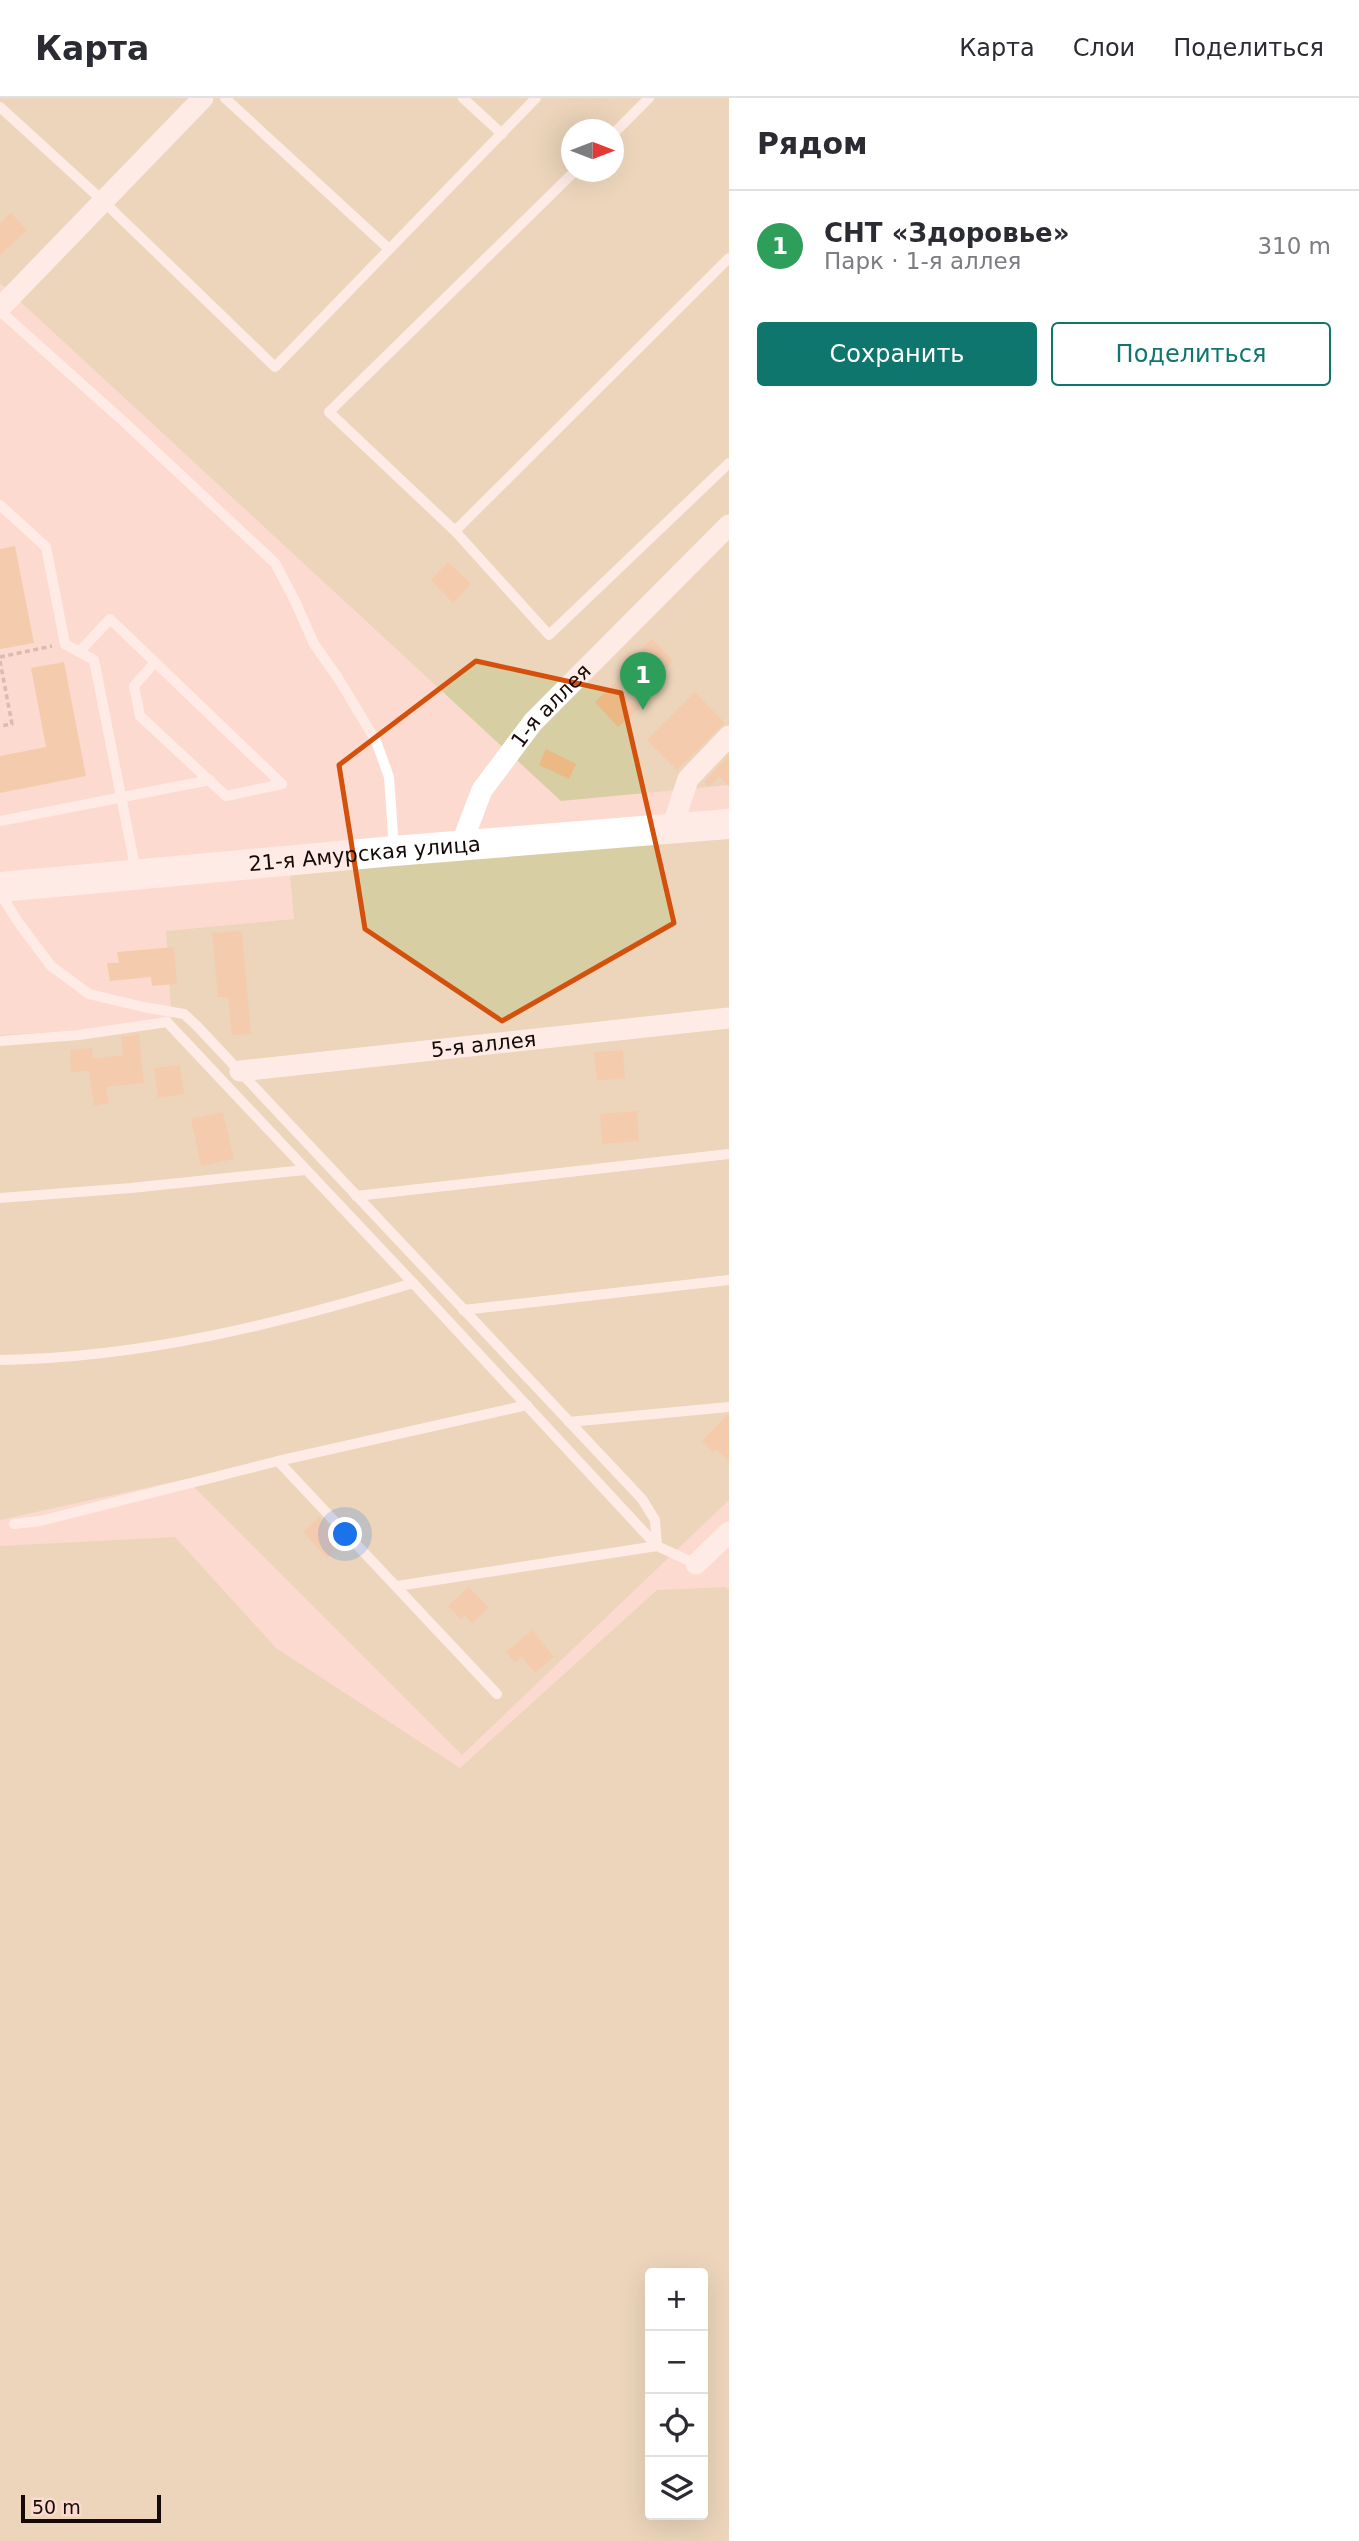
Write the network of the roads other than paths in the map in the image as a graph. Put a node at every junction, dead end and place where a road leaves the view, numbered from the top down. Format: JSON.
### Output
{"nodes":[{"id":1,"x":203,"y":98,"type":"edge"},
{"id":2,"x":225,"y":98,"type":"edge"},
{"id":3,"x":463,"y":98,"type":"edge"},
{"id":4,"x":536,"y":98,"type":"edge"},
{"id":5,"x":649,"y":98,"type":"edge"},
{"id":6,"x":0,"y":107,"type":"edge"},
{"id":7,"x":624,"y":123,"type":"edge"},
{"id":8,"x":502,"y":134,"type":"junction"},
{"id":9,"x":564,"y":182,"type":"edge"},
{"id":10,"x":103,"y":201,"type":"junction"},
{"id":11,"x":390,"y":249,"type":"junction"},
{"id":12,"x":729,"y":258,"type":"edge"},
{"id":13,"x":0,"y":309,"type":"edge"},
{"id":14,"x":729,"y":463,"type":"edge"},
{"id":15,"x":0,"y":505,"type":"edge"},
{"id":16,"x":5,"y":515,"type":"edge"},
{"id":17,"x":729,"y":525,"type":"edge"},
{"id":18,"x":455,"y":531,"type":"junction"},
{"id":19,"x":79,"y":652,"type":"junction"},
{"id":20,"x":155,"y":662,"type":"junction"},
{"id":21,"x":729,"y":736,"type":"edge"},
{"id":22,"x":210,"y":780,"type":"junction"},
{"id":23,"x":121,"y":798,"type":"junction"},
{"id":24,"x":0,"y":821,"type":"edge"},
{"id":25,"x":729,"y":824,"type":"edge"},
{"id":26,"x":672,"y":828,"type":"junction"},
{"id":27,"x":461,"y":845,"type":"junction"},
{"id":28,"x":394,"y":851,"type":"junction"},
{"id":29,"x":136,"y":874,"type":"junction"},
{"id":30,"x":0,"y":887,"type":"edge"},
{"id":31,"x":0,"y":893,"type":"edge"},
{"id":32,"x":729,"y":1018,"type":"edge"},
{"id":33,"x":0,"y":1041,"type":"edge"},
{"id":34,"x":240,"y":1072,"type":"junction"},
{"id":35,"x":729,"y":1154,"type":"edge"},
{"id":36,"x":305,"y":1170,"type":"junction"},
{"id":37,"x":356,"y":1196,"type":"junction"},
{"id":38,"x":0,"y":1198,"type":"edge"},
{"id":39,"x":729,"y":1280,"type":"edge"},
{"id":40,"x":412,"y":1283,"type":"junction"},
{"id":41,"x":463,"y":1310,"type":"junction"},
{"id":42,"x":0,"y":1360,"type":"edge"},
{"id":43,"x":527,"y":1405,"type":"junction"},
{"id":44,"x":729,"y":1407,"type":"edge"},
{"id":45,"x":569,"y":1422,"type":"junction"},
{"id":46,"x":278,"y":1461,"type":"junction"},
{"id":47,"x":14,"y":1524,"type":"dead end"},
{"id":48,"x":729,"y":1532,"type":"edge"},
{"id":49,"x":657,"y":1546,"type":"junction"},
{"id":50,"x":696,"y":1564,"type":"joint"},
{"id":51,"x":397,"y":1586,"type":"junction"},
{"id":52,"x":497,"y":1694,"type":"dead end"}],
"edges":[{"from":1,"to":10,"type":"street"},
{"from":2,"to":11,"type":"lane"},
{"from":3,"to":8,"type":"lane"},
{"from":4,"to":8,"type":"lane"},
{"from":5,"to":7,"type":"lane"},
{"from":6,"to":10,"type":"lane"},
{"from":8,"to":11,"type":"lane"},
{"from":9,"to":18,"type":"lane"},
{"from":10,"to":11,"type":"lane"},
{"from":10,"to":13,"type":"street"},
{"from":12,"to":18,"type":"lane"},
{"from":13,"to":28,"type":"lane"},
{"from":14,"to":18,"type":"lane"},
{"from":15,"to":16,"type":"lane"},
{"from":16,"to":19,"type":"lane"},
{"from":17,"to":27,"type":"street","name":"1-я аллея"},
{"from":19,"to":20,"type":"lane"},
{"from":19,"to":23,"type":"lane"},
{"from":20,"to":22,"type":"lane"},
{"from":20,"to":22,"type":"lane"},
{"from":21,"to":26,"type":"street"},
{"from":22,"to":23,"type":"lane"},
{"from":23,"to":24,"type":"lane"},
{"from":23,"to":29,"type":"lane"},
{"from":25,"to":26,"type":"main road","name":"21-я Амурская улица"},
{"from":26,"to":27,"type":"main road","name":"21-я Амурская улица"},
{"from":27,"to":28,"type":"main road","name":"21-я Амурская улица"},
{"from":28,"to":29,"type":"main road","name":"21-я Амурская улица"},
{"from":29,"to":30,"type":"main road","name":"21-я Амурская улица"},
{"from":31,"to":34,"type":"lane"},
{"from":32,"to":34,"type":"street","name":"5-я аллея"},
{"from":33,"to":36,"type":"lane"},
{"from":34,"to":37,"type":"lane"},
{"from":35,"to":37,"type":"lane"},
{"from":36,"to":38,"type":"lane"},
{"from":36,"to":40,"type":"lane"},
{"from":37,"to":41,"type":"lane"},
{"from":39,"to":41,"type":"lane"},
{"from":40,"to":42,"type":"lane"},
{"from":40,"to":43,"type":"lane"},
{"from":41,"to":45,"type":"lane"},
{"from":43,"to":46,"type":"lane"},
{"from":43,"to":49,"type":"lane"},
{"from":44,"to":45,"type":"lane"},
{"from":45,"to":49,"type":"lane"},
{"from":46,"to":47,"type":"lane"},
{"from":46,"to":51,"type":"lane"},
{"from":48,"to":50,"type":"street"},
{"from":49,"to":50,"type":"lane"},
{"from":49,"to":51,"type":"lane"},
{"from":51,"to":52,"type":"lane"}]}
